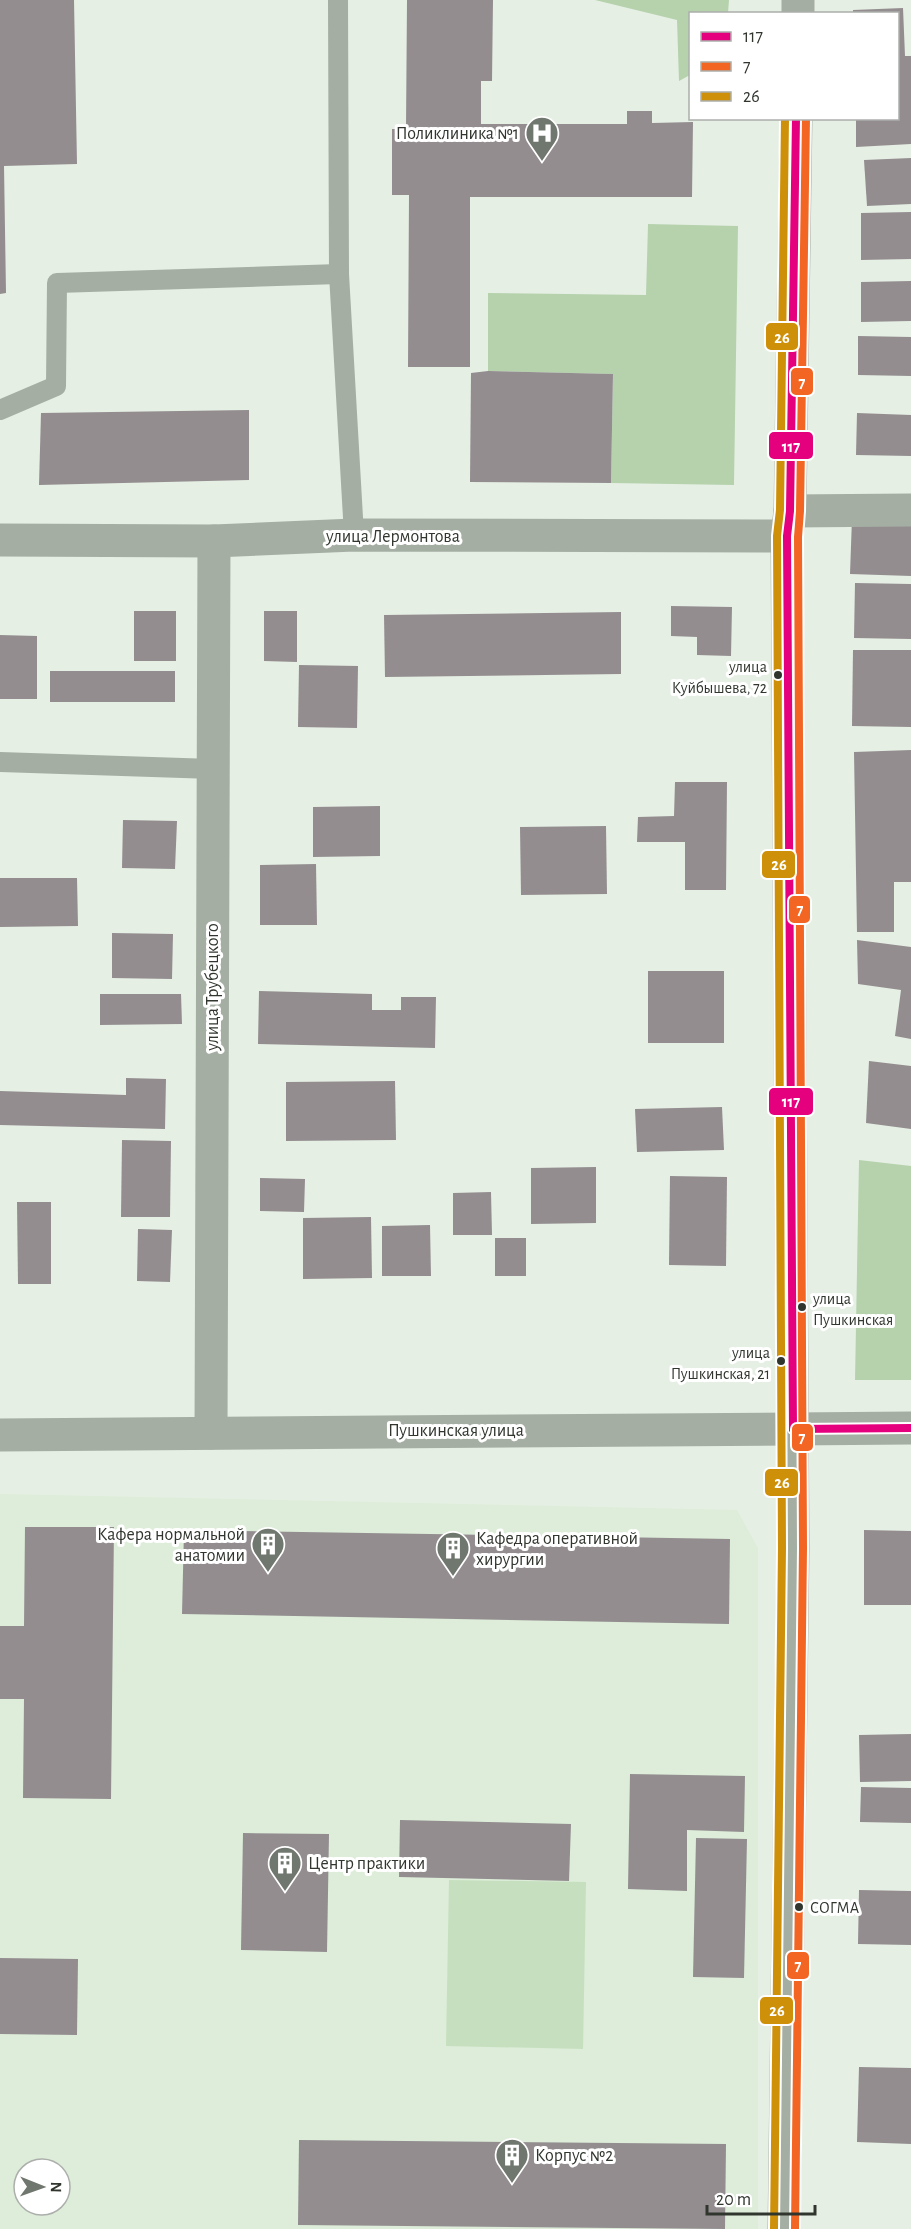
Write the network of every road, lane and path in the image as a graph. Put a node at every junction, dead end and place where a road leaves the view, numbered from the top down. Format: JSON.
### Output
{"nodes":[{"id":1,"x":338,"y":0,"type":"edge"},
{"id":2,"x":796,"y":120,"type":"edge"},
{"id":3,"x":339,"y":274,"type":"junction"},
{"id":4,"x":0,"y":410,"type":"edge"},
{"id":5,"x":911,"y":510,"type":"edge"},
{"id":6,"x":788,"y":524,"type":"junction"},
{"id":7,"x":354,"y":535,"type":"junction"},
{"id":8,"x":0,"y":540,"type":"edge"},
{"id":9,"x":214,"y":541,"type":"junction"},
{"id":10,"x":0,"y":762,"type":"edge"},
{"id":11,"x":213,"y":769,"type":"junction"},
{"id":12,"x":911,"y":1428,"type":"edge"},
{"id":13,"x":793,"y":1429,"type":"junction"},
{"id":14,"x":211,"y":1432,"type":"junction"},
{"id":15,"x":0,"y":1435,"type":"edge"},
{"id":16,"x":784,"y":2229,"type":"edge"}],
"edges":[{"from":1,"to":3,"type":"lane"},
{"from":2,"to":6,"type":"street"},
{"from":3,"to":4,"type":"lane"},
{"from":3,"to":7,"type":"lane"},
{"from":5,"to":6,"type":"street","name":"улица Лермонтова"},
{"from":6,"to":7,"type":"street","name":"улица Лермонтова"},
{"from":6,"to":13,"type":"street"},
{"from":7,"to":9,"type":"street","name":"улица Лермонтова"},
{"from":8,"to":9,"type":"street","name":"улица Лермонтова"},
{"from":9,"to":11,"type":"street","name":"улица Трубецкого"},
{"from":10,"to":11,"type":"lane"},
{"from":11,"to":14,"type":"street","name":"улица Трубецкого"},
{"from":12,"to":13,"type":"street","name":"Пушкинская улица"},
{"from":13,"to":14,"type":"street","name":"Пушкинская улица"},
{"from":13,"to":16,"type":"street"},
{"from":14,"to":15,"type":"street","name":"Пушкинская улица"}]}
